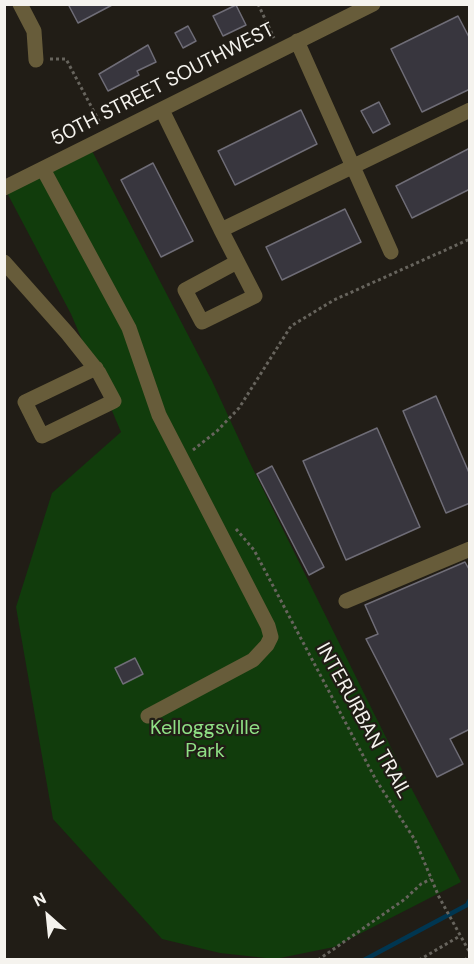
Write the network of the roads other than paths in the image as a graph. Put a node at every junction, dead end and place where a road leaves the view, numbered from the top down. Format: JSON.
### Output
{"nodes":[{"id":1,"x":20,"y":4,"type":"edge"},
{"id":2,"x":373,"y":4,"type":"edge"},
{"id":3,"x":297,"y":41,"type":"junction"},
{"id":4,"x":36,"y":60,"type":"road end"},
{"id":5,"x":162,"y":110,"type":"junction"},
{"id":6,"x":470,"y":110,"type":"edge"},
{"id":7,"x":352,"y":167,"type":"junction"},
{"id":8,"x":43,"y":169,"type":"junction"},
{"id":9,"x":4,"y":188,"type":"edge"},
{"id":10,"x":221,"y":230,"type":"junction"},
{"id":11,"x":391,"y":252,"type":"dead end"},
{"id":12,"x":4,"y":262,"type":"edge"},
{"id":13,"x":237,"y":262,"type":"junction"},
{"id":14,"x":96,"y":368,"type":"junction"},
{"id":15,"x":470,"y":549,"type":"edge"},
{"id":16,"x":345,"y":601,"type":"dead end"},
{"id":17,"x":148,"y":717,"type":"dead end"}],
"edges":[{"from":1,"to":4,"type":"street"},
{"from":2,"to":3,"type":"street","name":"50TH STREET SOUTHWEST"},
{"from":3,"to":5,"type":"street","name":"50TH STREET SOUTHWEST"},
{"from":3,"to":7,"type":"street"},
{"from":5,"to":8,"type":"street","name":"50TH STREET SOUTHWEST"},
{"from":5,"to":10,"type":"street"},
{"from":6,"to":7,"type":"street"},
{"from":7,"to":10,"type":"street"},
{"from":7,"to":11,"type":"street"},
{"from":8,"to":9,"type":"street","name":"50TH STREET SOUTHWEST"},
{"from":8,"to":17,"type":"street"},
{"from":10,"to":13,"type":"street"},
{"from":12,"to":14,"type":"street"},
{"from":13,"to":13,"type":"street"},
{"from":14,"to":14,"type":"street"},
{"from":15,"to":16,"type":"street"}]}
